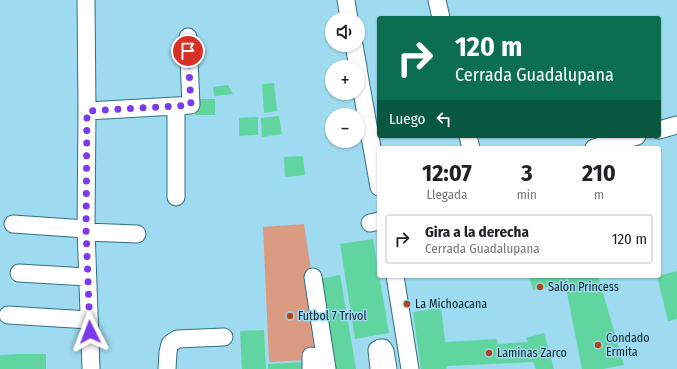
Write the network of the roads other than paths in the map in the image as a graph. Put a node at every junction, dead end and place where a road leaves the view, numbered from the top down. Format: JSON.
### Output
{"nodes":[{"id":1,"x":86,"y":0,"type":"edge"},
{"id":2,"x":346,"y":0,"type":"edge"},
{"id":3,"x":437,"y":0,"type":"edge"},
{"id":4,"x":348,"y":12,"type":"edge"},
{"id":5,"x":441,"y":16,"type":"edge"},
{"id":6,"x":188,"y":37,"type":"dead end"},
{"id":7,"x":364,"y":100,"type":"edge"},
{"id":8,"x":176,"y":106,"type":"junction"},
{"id":9,"x":87,"y":111,"type":"junction"},
{"id":10,"x":677,"y":125,"type":"edge"},
{"id":11,"x":661,"y":129,"type":"edge"},
{"id":12,"x":630,"y":138,"type":"edge"},
{"id":13,"x":601,"y":146,"type":"edge"},
{"id":14,"x":377,"y":175,"type":"edge"},
{"id":15,"x":176,"y":196,"type":"dead end"},
{"id":16,"x":13,"y":224,"type":"dead end"},
{"id":17,"x":86,"y":231,"type":"junction"},
{"id":18,"x":137,"y":234,"type":"dead end"},
{"id":19,"x":19,"y":273,"type":"dead end"},
{"id":20,"x":87,"y":277,"type":"junction"},
{"id":21,"x":313,"y":277,"type":"dead end"},
{"id":22,"x":394,"y":278,"type":"edge"},
{"id":23,"x":8,"y":315,"type":"dead end"},
{"id":24,"x":89,"y":320,"type":"junction"},
{"id":25,"x":224,"y":337,"type":"dead end"},
{"id":26,"x":92,"y":369,"type":"edge"},
{"id":27,"x":167,"y":369,"type":"edge"},
{"id":28,"x":327,"y":369,"type":"edge"},
{"id":29,"x":379,"y":369,"type":"edge"},
{"id":30,"x":388,"y":369,"type":"edge"},
{"id":31,"x":410,"y":369,"type":"edge"}],
"edges":[{"from":1,"to":9,"type":"street"},
{"from":2,"to":4,"type":"street"},
{"from":3,"to":5,"type":"street"},
{"from":6,"to":8,"type":"street"},
{"from":7,"to":14,"type":"street"},
{"from":8,"to":9,"type":"street"},
{"from":8,"to":15,"type":"street"},
{"from":9,"to":17,"type":"street"},
{"from":10,"to":11,"type":"street"},
{"from":12,"to":13,"type":"street"},
{"from":16,"to":17,"type":"street"},
{"from":17,"to":18,"type":"street"},
{"from":17,"to":20,"type":"street"},
{"from":19,"to":20,"type":"street"},
{"from":20,"to":24,"type":"street"},
{"from":21,"to":28,"type":"street"},
{"from":22,"to":31,"type":"street"},
{"from":23,"to":24,"type":"street"},
{"from":24,"to":26,"type":"street"},
{"from":25,"to":27,"type":"street"},
{"from":29,"to":30,"type":"street"}]}
